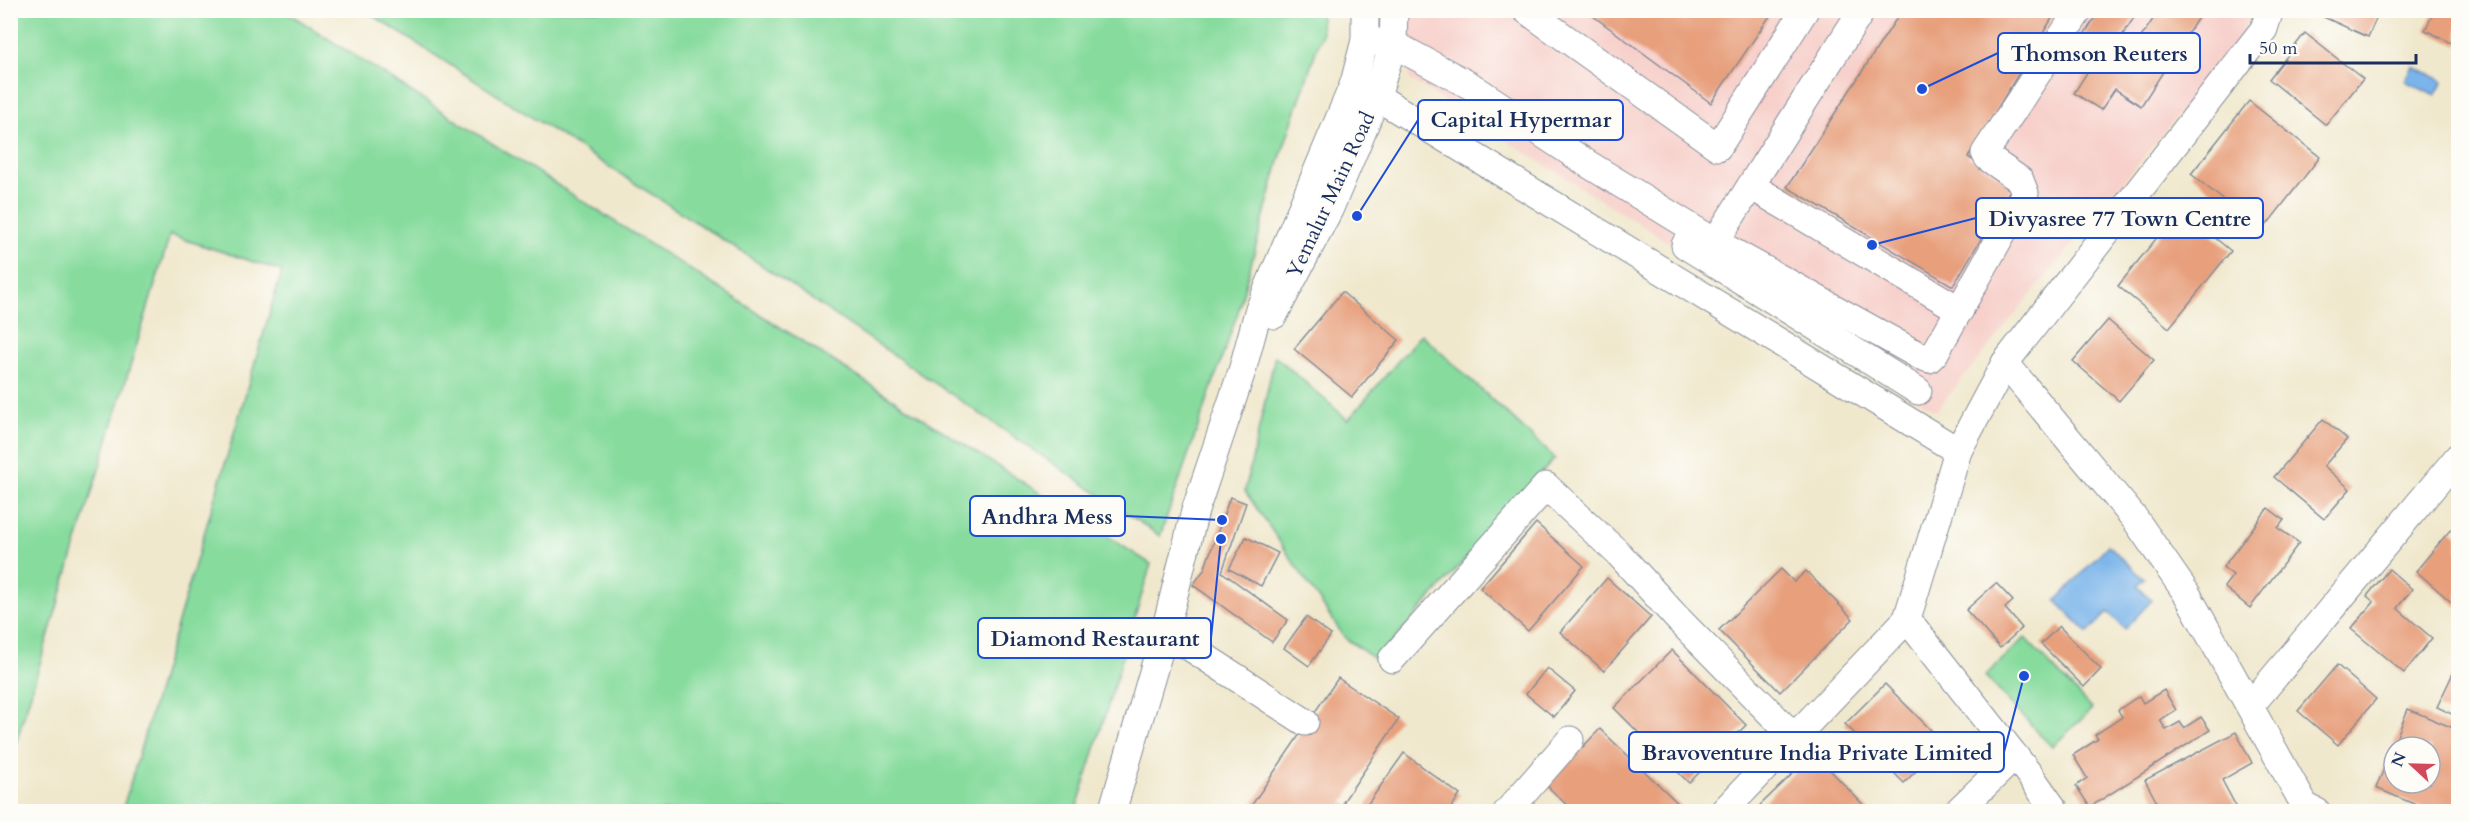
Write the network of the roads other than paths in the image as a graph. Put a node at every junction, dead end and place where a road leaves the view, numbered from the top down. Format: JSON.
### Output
{"nodes":[{"id":1,"x":1365,"y":10,"type":"edge"},
{"id":2,"x":1394,"y":10,"type":"edge"},
{"id":3,"x":1526,"y":10,"type":"edge"},
{"id":4,"x":1805,"y":10,"type":"edge"},
{"id":5,"x":1862,"y":10,"type":"edge"},
{"id":6,"x":2079,"y":10,"type":"edge"},
{"id":7,"x":2270,"y":10,"type":"edge"},
{"id":8,"x":1363,"y":45,"type":"junction"},
{"id":9,"x":1391,"y":51,"type":"junction"},
{"id":10,"x":1365,"y":89,"type":"junction"},
{"id":11,"x":1751,"y":186,"type":"junction"},
{"id":12,"x":1715,"y":242,"type":"junction"},
{"id":13,"x":1960,"y":310,"type":"junction"},
{"id":14,"x":2005,"y":363,"type":"junction"},
{"id":15,"x":1242,"y":371,"type":"junction"},
{"id":16,"x":1918,"y":391,"type":"dead end"},
{"id":17,"x":1958,"y":451,"type":"junction"},
{"id":18,"x":2458,"y":457,"type":"edge"},
{"id":19,"x":1906,"y":619,"type":"junction"},
{"id":20,"x":1165,"y":631,"type":"junction"},
{"id":21,"x":1392,"y":659,"type":"dead end"},
{"id":22,"x":2250,"y":706,"type":"junction"},
{"id":23,"x":1305,"y":722,"type":"dead end"},
{"id":24,"x":1795,"y":738,"type":"junction"},
{"id":25,"x":1570,"y":740,"type":"dead end"},
{"id":26,"x":2015,"y":756,"type":"junction"},
{"id":27,"x":1112,"y":812,"type":"edge"},
{"id":28,"x":1508,"y":812,"type":"edge"},
{"id":29,"x":1723,"y":812,"type":"edge"},
{"id":30,"x":1958,"y":812,"type":"edge"},
{"id":31,"x":2056,"y":812,"type":"edge"},
{"id":32,"x":2317,"y":812,"type":"edge"}],
"edges":[{"from":1,"to":8,"type":"street"},
{"from":2,"to":9,"type":"street","name":"Yemalur Main Road"},
{"from":3,"to":4,"type":"street"},
{"from":5,"to":11,"type":"street"},
{"from":6,"to":13,"type":"street"},
{"from":7,"to":14,"type":"street"},
{"from":8,"to":9,"type":"street"},
{"from":8,"to":10,"type":"street"},
{"from":9,"to":10,"type":"street","name":"Yemalur Main Road"},
{"from":9,"to":12,"type":"street"},
{"from":9,"to":16,"type":"street"},
{"from":10,"to":15,"type":"street"},
{"from":10,"to":15,"type":"street","name":"Yemalur Main Road"},
{"from":10,"to":17,"type":"street"},
{"from":11,"to":12,"type":"street"},
{"from":11,"to":13,"type":"street"},
{"from":12,"to":13,"type":"street"},
{"from":14,"to":17,"type":"street"},
{"from":14,"to":22,"type":"street"},
{"from":15,"to":20,"type":"street"},
{"from":17,"to":19,"type":"street"},
{"from":18,"to":22,"type":"street"},
{"from":19,"to":24,"type":"street"},
{"from":19,"to":26,"type":"street"},
{"from":20,"to":23,"type":"street"},
{"from":20,"to":27,"type":"street"},
{"from":21,"to":24,"type":"street"},
{"from":22,"to":32,"type":"street"},
{"from":24,"to":29,"type":"street"},
{"from":25,"to":28,"type":"street"},
{"from":26,"to":30,"type":"street"},
{"from":26,"to":31,"type":"street"}]}
